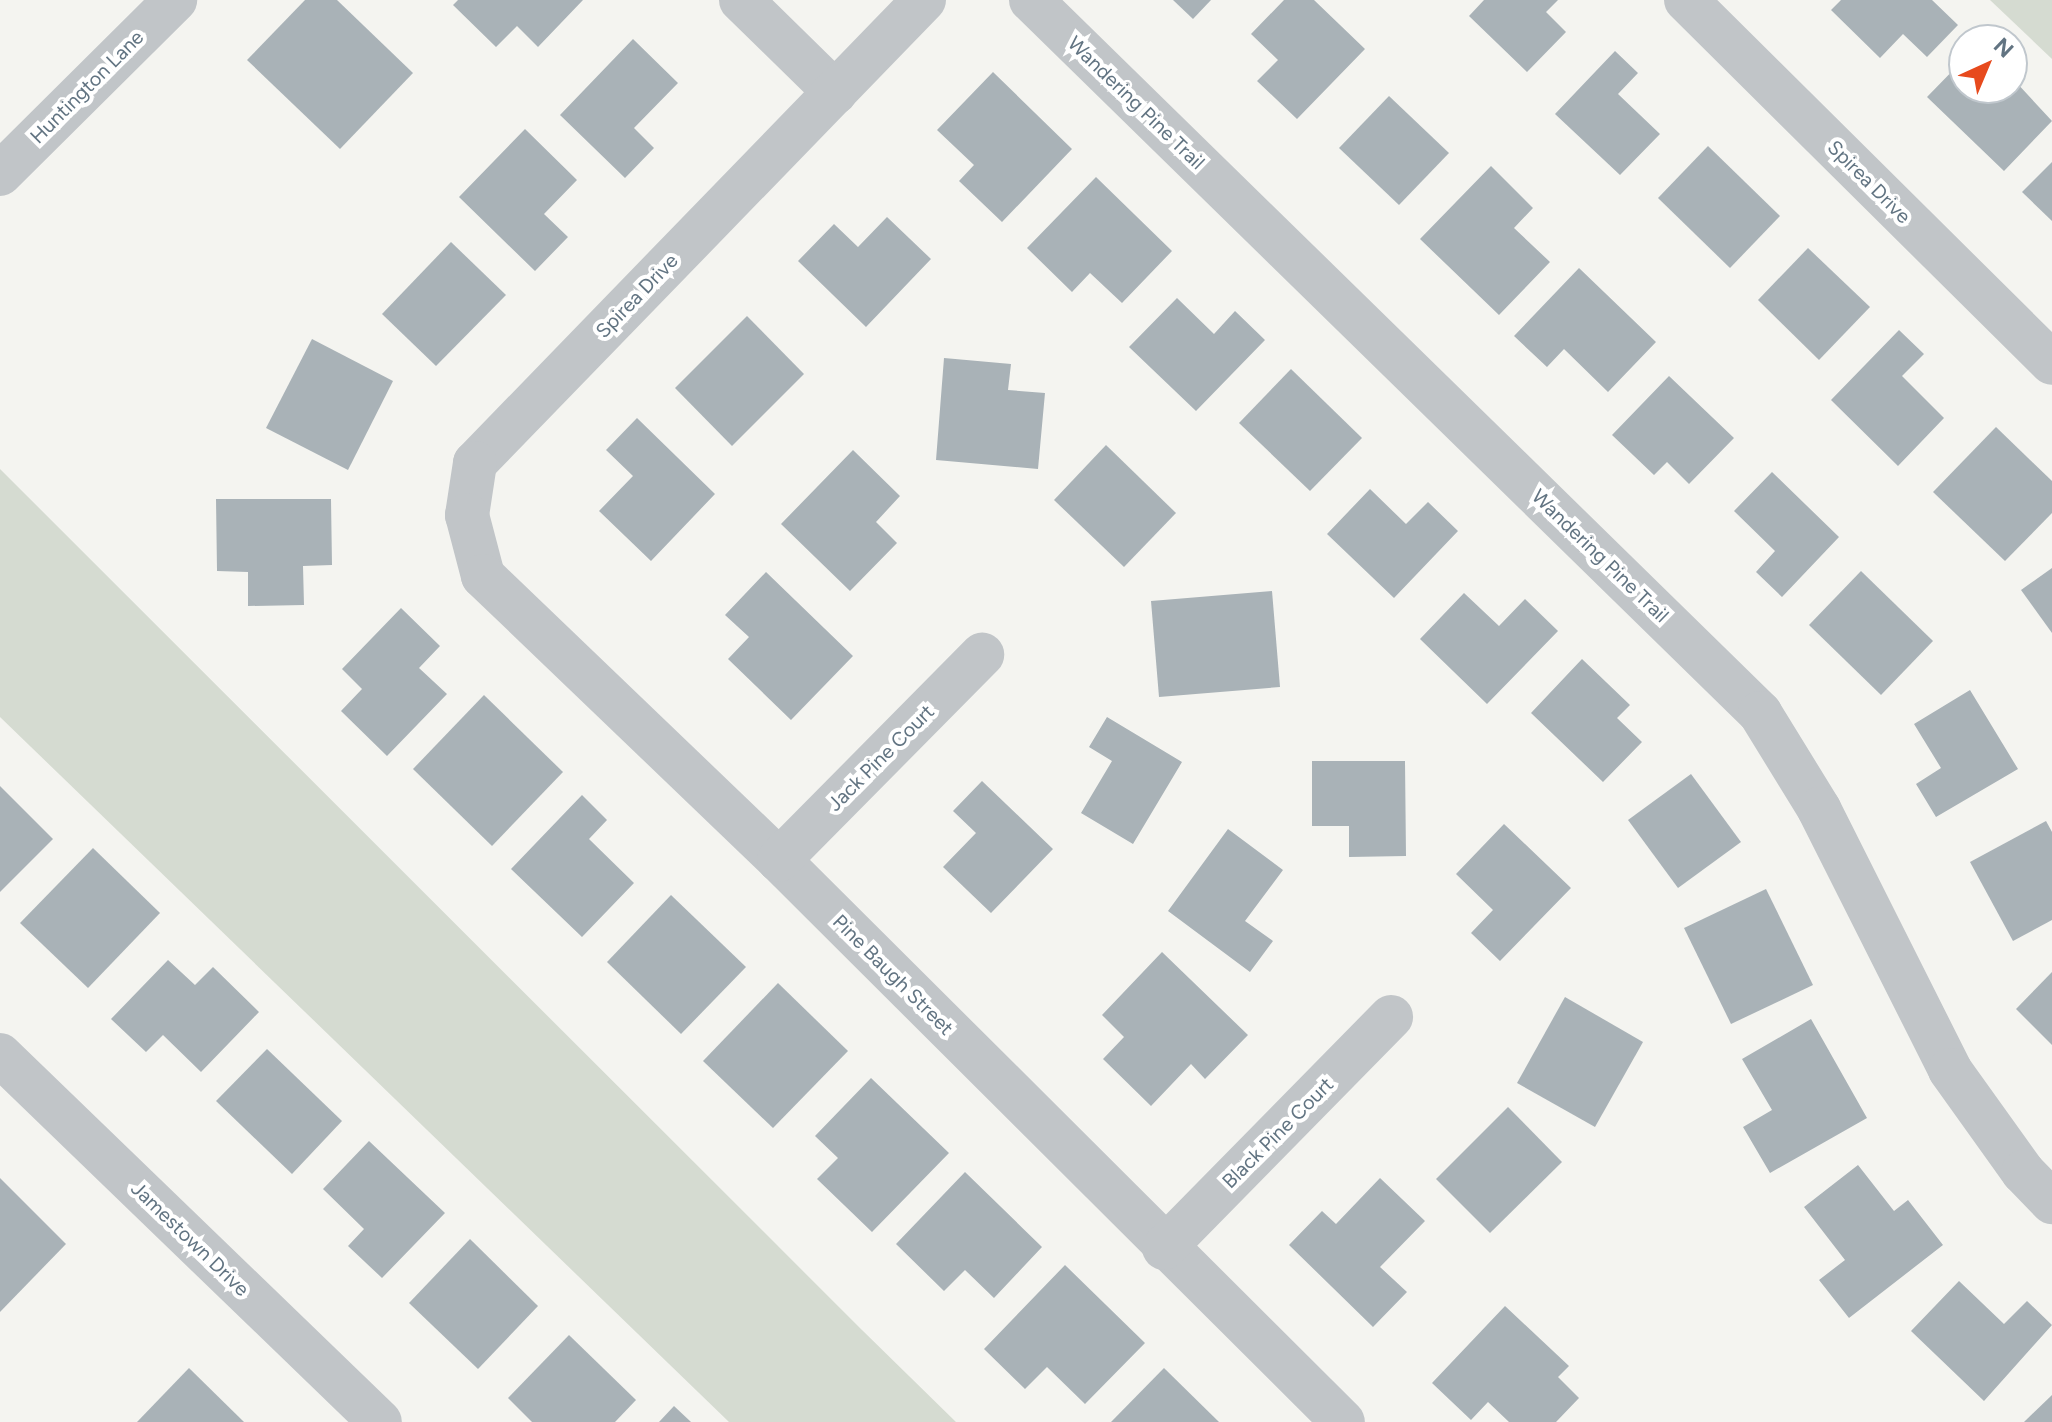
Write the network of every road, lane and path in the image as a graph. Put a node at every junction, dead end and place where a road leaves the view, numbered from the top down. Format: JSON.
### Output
{"nodes":[{"id":1,"x":175,"y":0,"type":"edge"},
{"id":2,"x":741,"y":0,"type":"edge"},
{"id":3,"x":924,"y":0,"type":"edge"},
{"id":4,"x":1031,"y":0,"type":"edge"},
{"id":5,"x":1686,"y":0,"type":"edge"},
{"id":6,"x":835,"y":92,"type":"junction"},
{"id":7,"x":0,"y":174,"type":"edge"},
{"id":8,"x":2052,"y":363,"type":"edge"},
{"id":9,"x":467,"y":515,"type":"joint"},
{"id":10,"x":982,"y":655,"type":"dead end"},
{"id":11,"x":779,"y":860,"type":"junction"},
{"id":12,"x":1391,"y":1017,"type":"dead end"},
{"id":13,"x":0,"y":1055,"type":"edge"},
{"id":14,"x":2052,"y":1202,"type":"edge"},
{"id":15,"x":1164,"y":1248,"type":"junction"},
{"id":16,"x":380,"y":1422,"type":"edge"},
{"id":17,"x":1343,"y":1422,"type":"edge"}],
"edges":[{"from":1,"to":7,"type":"street","name":"Huntington Lane"},
{"from":2,"to":6,"type":"street"},
{"from":3,"to":6,"type":"street","name":"Spirea Drive"},
{"from":4,"to":14,"type":"street","name":"Wandering Pine Trail"},
{"from":5,"to":8,"type":"street","name":"Spirea Drive"},
{"from":6,"to":9,"type":"street","name":"Spirea Drive"},
{"from":9,"to":11,"type":"street","name":"Pine Baugh Street"},
{"from":10,"to":11,"type":"street","name":"Jack Pine Court"},
{"from":11,"to":15,"type":"street","name":"Pine Baugh Street"},
{"from":12,"to":15,"type":"street","name":"Black Pine Court"},
{"from":13,"to":16,"type":"street","name":"Jamestown Drive"},
{"from":15,"to":17,"type":"street","name":"Pine Baugh Street"}]}
